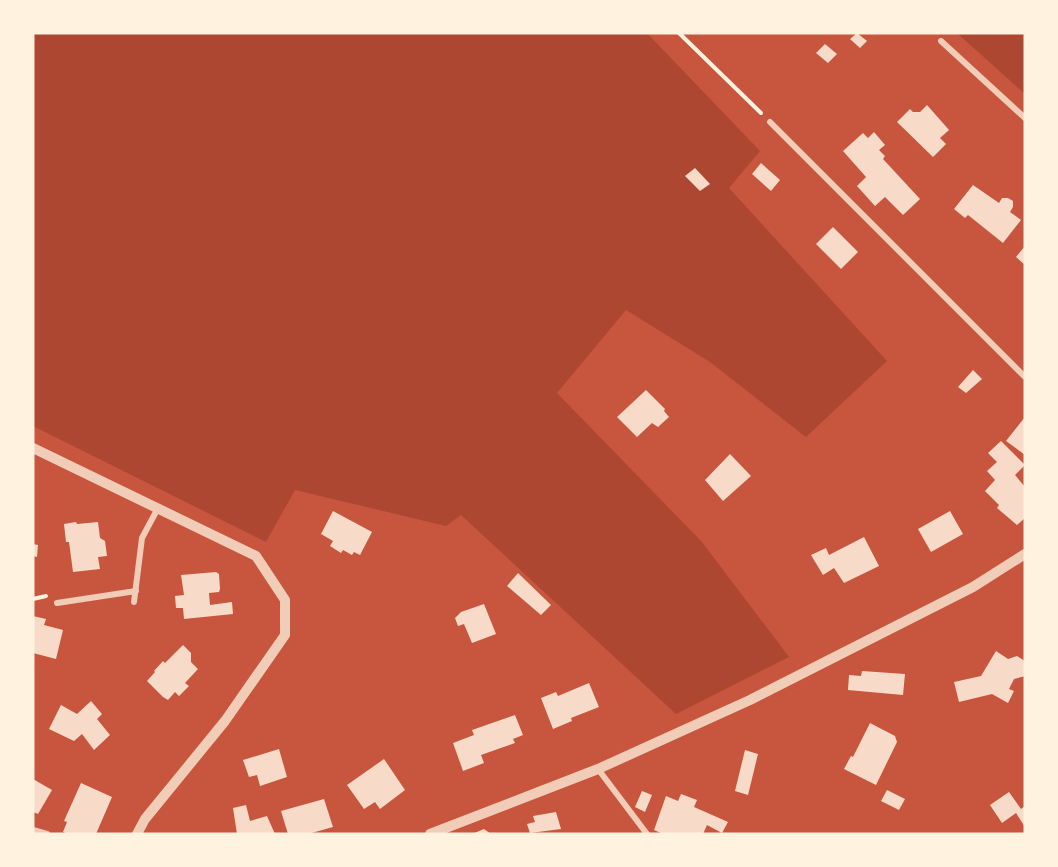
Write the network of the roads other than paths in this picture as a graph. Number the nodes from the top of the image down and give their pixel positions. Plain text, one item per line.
1 (940, 41) dead end
2 (1025, 118) edge
3 (771, 122) road end
4 (1025, 377) edge
5 (33, 448) edge
6 (158, 508) junction
7 (1025, 554) edge
8 (136, 591) junction
9 (134, 602) dead end
10 (57, 603) dead end
11 (598, 769) junction
12 (33, 830) edge
13 (47, 834) edge
14 (137, 834) edge
15 (430, 834) edge
16 (647, 834) edge

1 - 2 street
3 - 4 street
5 - 6 street
6 - 8 street
6 - 14 street
7 - 11 street
8 - 9 street
8 - 10 street
11 - 15 street
11 - 16 street
12 - 13 street

